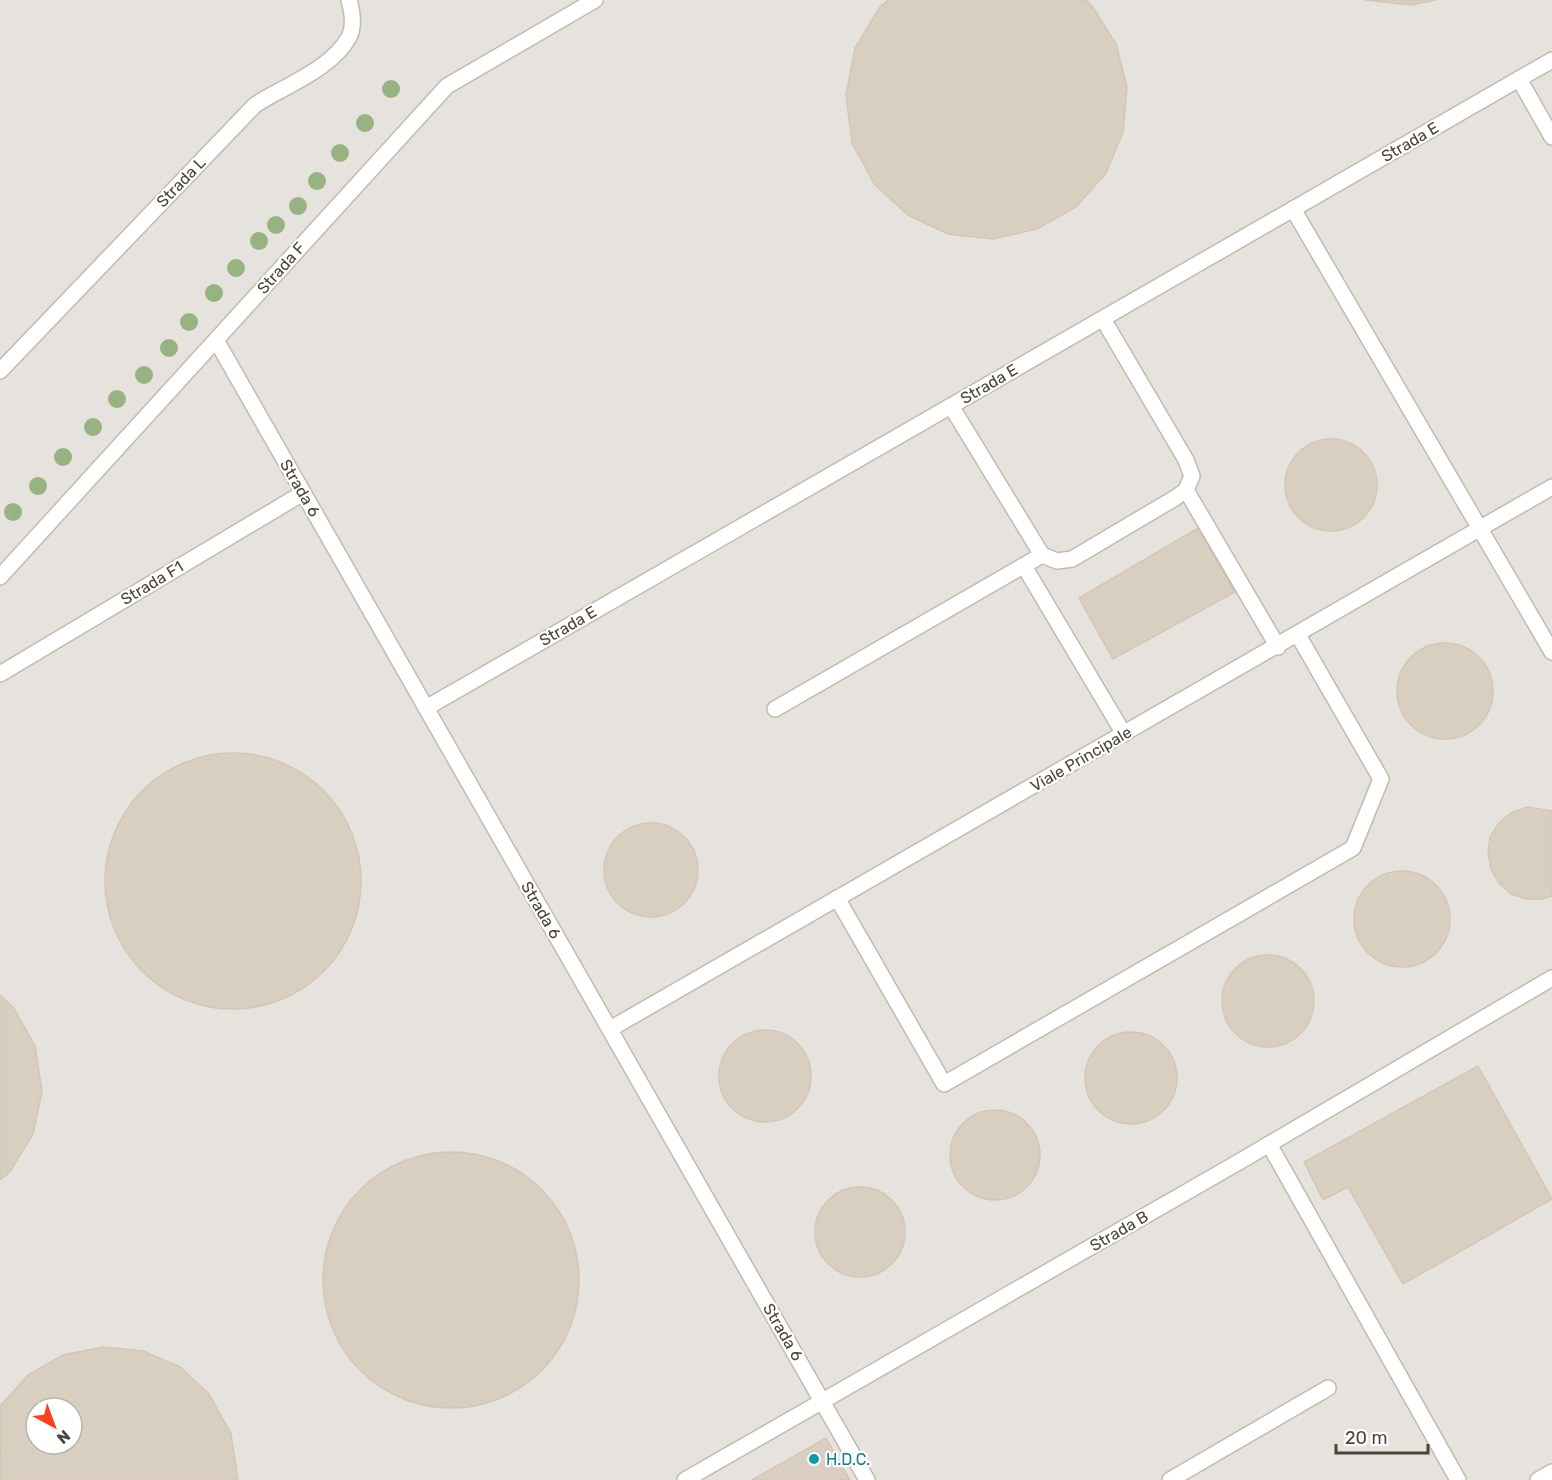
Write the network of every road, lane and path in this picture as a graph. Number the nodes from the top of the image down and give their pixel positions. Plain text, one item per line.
1 (349, 0) edge
2 (595, 0) edge
3 (1552, 60) edge
4 (1519, 79) junction
5 (1552, 137) edge
6 (1293, 209) junction
7 (1103, 319) junction
8 (216, 340) junction
9 (0, 372) edge
10 (951, 406) junction
11 (1552, 487) edge
12 (1186, 490) junction
13 (303, 493) junction
14 (1480, 529) junction
15 (1042, 555) junction
16 (1024, 566) junction
17 (0, 577) edge
18 (1298, 635) junction
19 (1278, 647) junction
20 (1552, 652) edge
21 (0, 674) edge
22 (426, 708) junction
23 (775, 708) dead end
24 (1124, 735) junction
25 (837, 898) junction
26 (1552, 978) edge
27 (610, 1029) junction
28 (1269, 1144) junction
29 (1328, 1388) dead end
30 (822, 1401) junction
31 (1552, 1472) edge
32 (685, 1480) edge
33 (867, 1480) edge
34 (1170, 1480) edge
35 (1458, 1480) edge
36 (1538, 1480) edge

1 - 9 lane, Strada L
2 - 8 lane, Strada F
3 - 4 lane, Strada E
4 - 5 lane
4 - 6 lane, Strada E
6 - 7 lane, Strada E
6 - 14 lane
7 - 10 lane, Strada E
7 - 12 lane
8 - 13 lane, Strada 6
8 - 17 lane, Strada F
10 - 15 lane
10 - 22 lane, Strada E
11 - 14 lane, Viale Principale
12 - 15 lane
12 - 19 lane
13 - 21 lane, Strada F1
13 - 22 lane, Strada 6
14 - 18 lane, Viale Principale
14 - 20 lane
15 - 16 lane
16 - 23 lane
16 - 24 lane
18 - 19 lane, Viale Principale
18 - 25 lane
19 - 24 lane, Viale Principale
22 - 27 lane, Strada 6
24 - 25 lane, Viale Principale
25 - 27 lane, Viale Principale
26 - 28 lane, Strada B
27 - 30 lane, Strada 6
28 - 30 lane, Strada B
28 - 35 lane
29 - 34 lane
30 - 32 lane, Strada B
30 - 33 lane, Strada 6
31 - 36 lane

